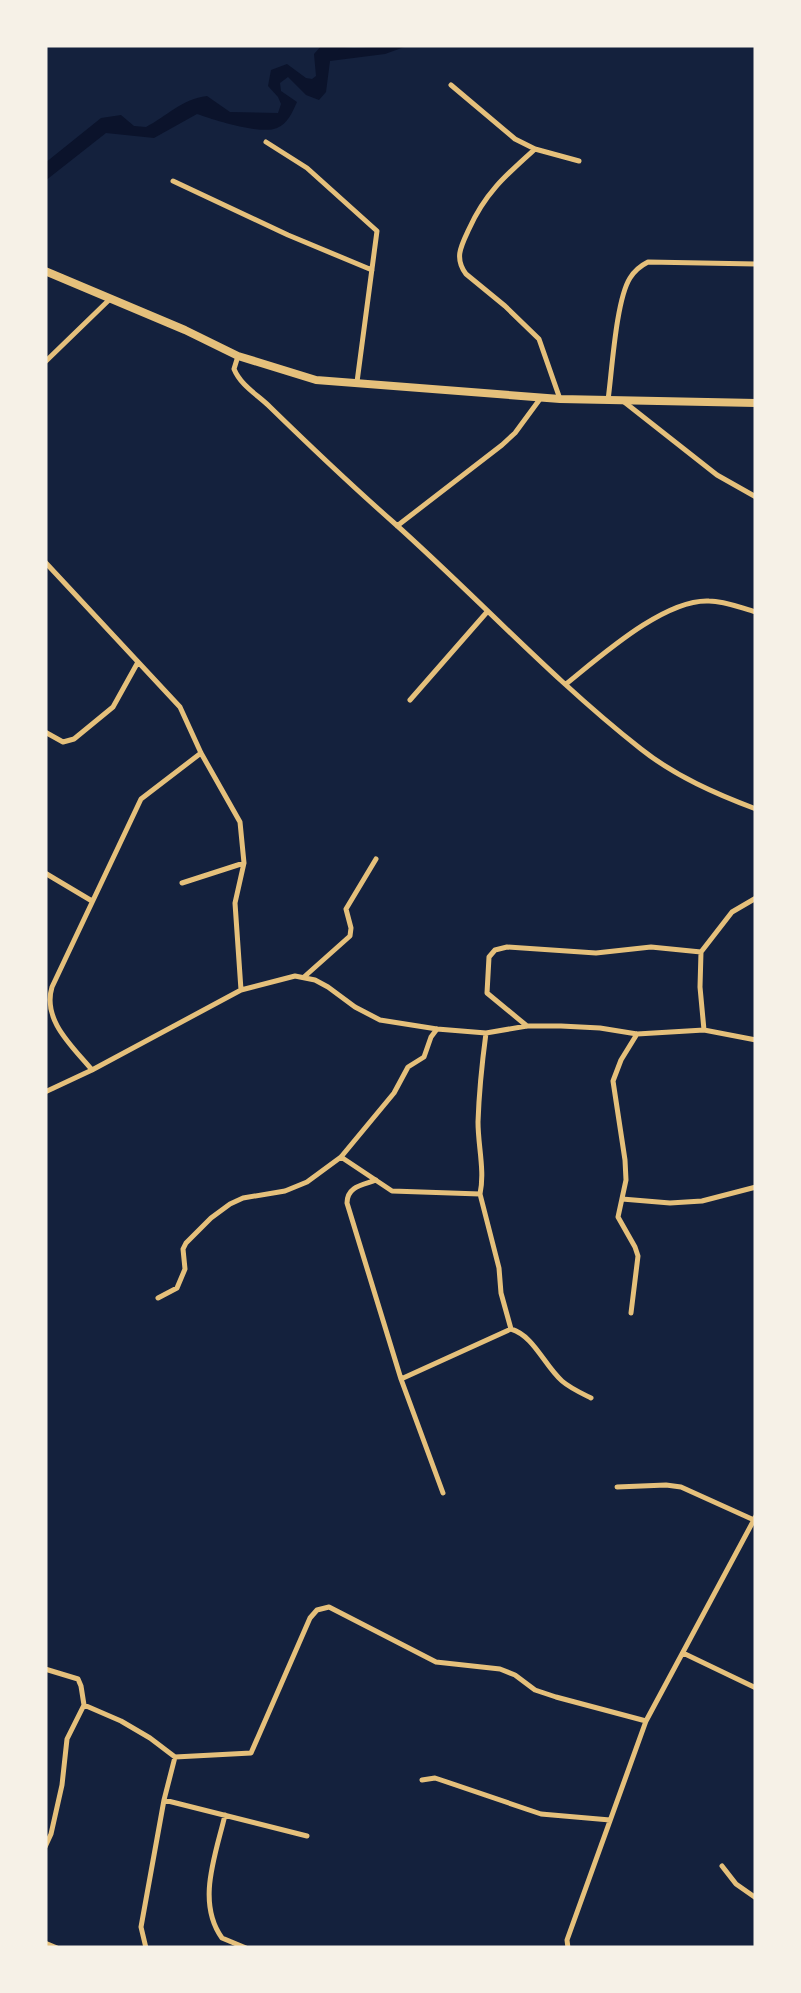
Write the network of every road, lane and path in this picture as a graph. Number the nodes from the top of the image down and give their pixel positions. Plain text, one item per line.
1 (451, 85) dead end
2 (266, 142) dead end
3 (535, 149) junction
4 (580, 161) dead end
5 (173, 182) dead end
6 (756, 264) edge
7 (372, 270) junction
8 (45, 271) edge
9 (110, 298) junction
10 (238, 356) junction
11 (45, 362) edge
12 (356, 385) junction
13 (541, 397) junction
14 (560, 399) junction
15 (608, 401) junction
16 (623, 401) junction
17 (756, 403) edge
18 (756, 496) edge
19 (397, 526) junction
20 (45, 562) edge
21 (487, 612) junction
22 (756, 612) edge
23 (138, 662) junction
24 (566, 684) junction
25 (410, 700) dead end
26 (45, 732) edge
27 (201, 752) junction
28 (756, 809) edge
29 (376, 860) dead end
30 (244, 863) junction
31 (45, 873) edge
32 (182, 884) dead end
33 (756, 898) edge
34 (92, 901) junction
35 (701, 952) junction
36 (304, 976) junction
37 (241, 990) junction
38 (526, 1026) junction
39 (437, 1030) junction
40 (704, 1030) junction
41 (486, 1034) junction
42 (637, 1034) junction
43 (756, 1040) edge
44 (92, 1070) junction
45 (45, 1092) edge
46 (341, 1157) junction
47 (376, 1180) junction
48 (756, 1187) edge
49 (480, 1194) junction
50 (622, 1199) junction
51 (158, 1298) dead end
52 (631, 1312) dead end
53 (511, 1328) junction
54 (400, 1379) junction
55 (590, 1398) dead end
56 (617, 1487) dead end
57 (442, 1493) dead end
58 (755, 1518) edge
59 (683, 1654) junction
60 (45, 1670) edge
61 (756, 1688) edge
62 (84, 1705) junction
63 (646, 1721) junction
64 (176, 1756) junction
65 (422, 1780) dead end
66 (164, 1800) junction
67 (224, 1815) junction
68 (610, 1820) junction
69 (307, 1836) dead end
70 (45, 1847) edge
71 (722, 1866) dead end
72 (756, 1898) edge
73 (45, 1943) edge
74 (57, 1948) edge
75 (146, 1948) edge
76 (246, 1948) edge
77 (568, 1948) edge

1 - 3 street
2 - 7 street
3 - 4 street
3 - 14 street
5 - 7 street
6 - 15 street
7 - 12 street
8 - 9 main road
9 - 10 main road
9 - 11 street
10 - 12 main road
10 - 19 street
12 - 13 main road
13 - 14 main road
13 - 19 street
14 - 15 main road
15 - 16 main road
16 - 17 main road
16 - 18 street
19 - 21 street
20 - 23 street
21 - 24 street
21 - 25 street
22 - 24 street
23 - 26 street
23 - 27 street
24 - 28 street
27 - 30 street
27 - 34 street
29 - 36 street
30 - 32 street
30 - 37 street
31 - 34 street
33 - 35 street
34 - 44 street
35 - 38 street
35 - 40 street
36 - 37 street
36 - 39 street
37 - 44 street
38 - 41 street
38 - 42 street
39 - 41 street
39 - 46 street
40 - 42 street
40 - 43 street
41 - 49 street
42 - 50 street
44 - 45 street
46 - 47 street
46 - 51 street
47 - 49 street
47 - 54 street
48 - 50 street
49 - 53 street
50 - 52 street
53 - 54 street
53 - 55 street
54 - 57 street
56 - 58 street
58 - 59 street
59 - 61 street
59 - 63 street
60 - 62 street
62 - 64 street
62 - 70 street
63 - 64 street
63 - 68 street
64 - 66 street
65 - 68 street
66 - 67 street
66 - 75 street
67 - 69 street
67 - 76 street
68 - 77 street
71 - 72 street
73 - 74 street

